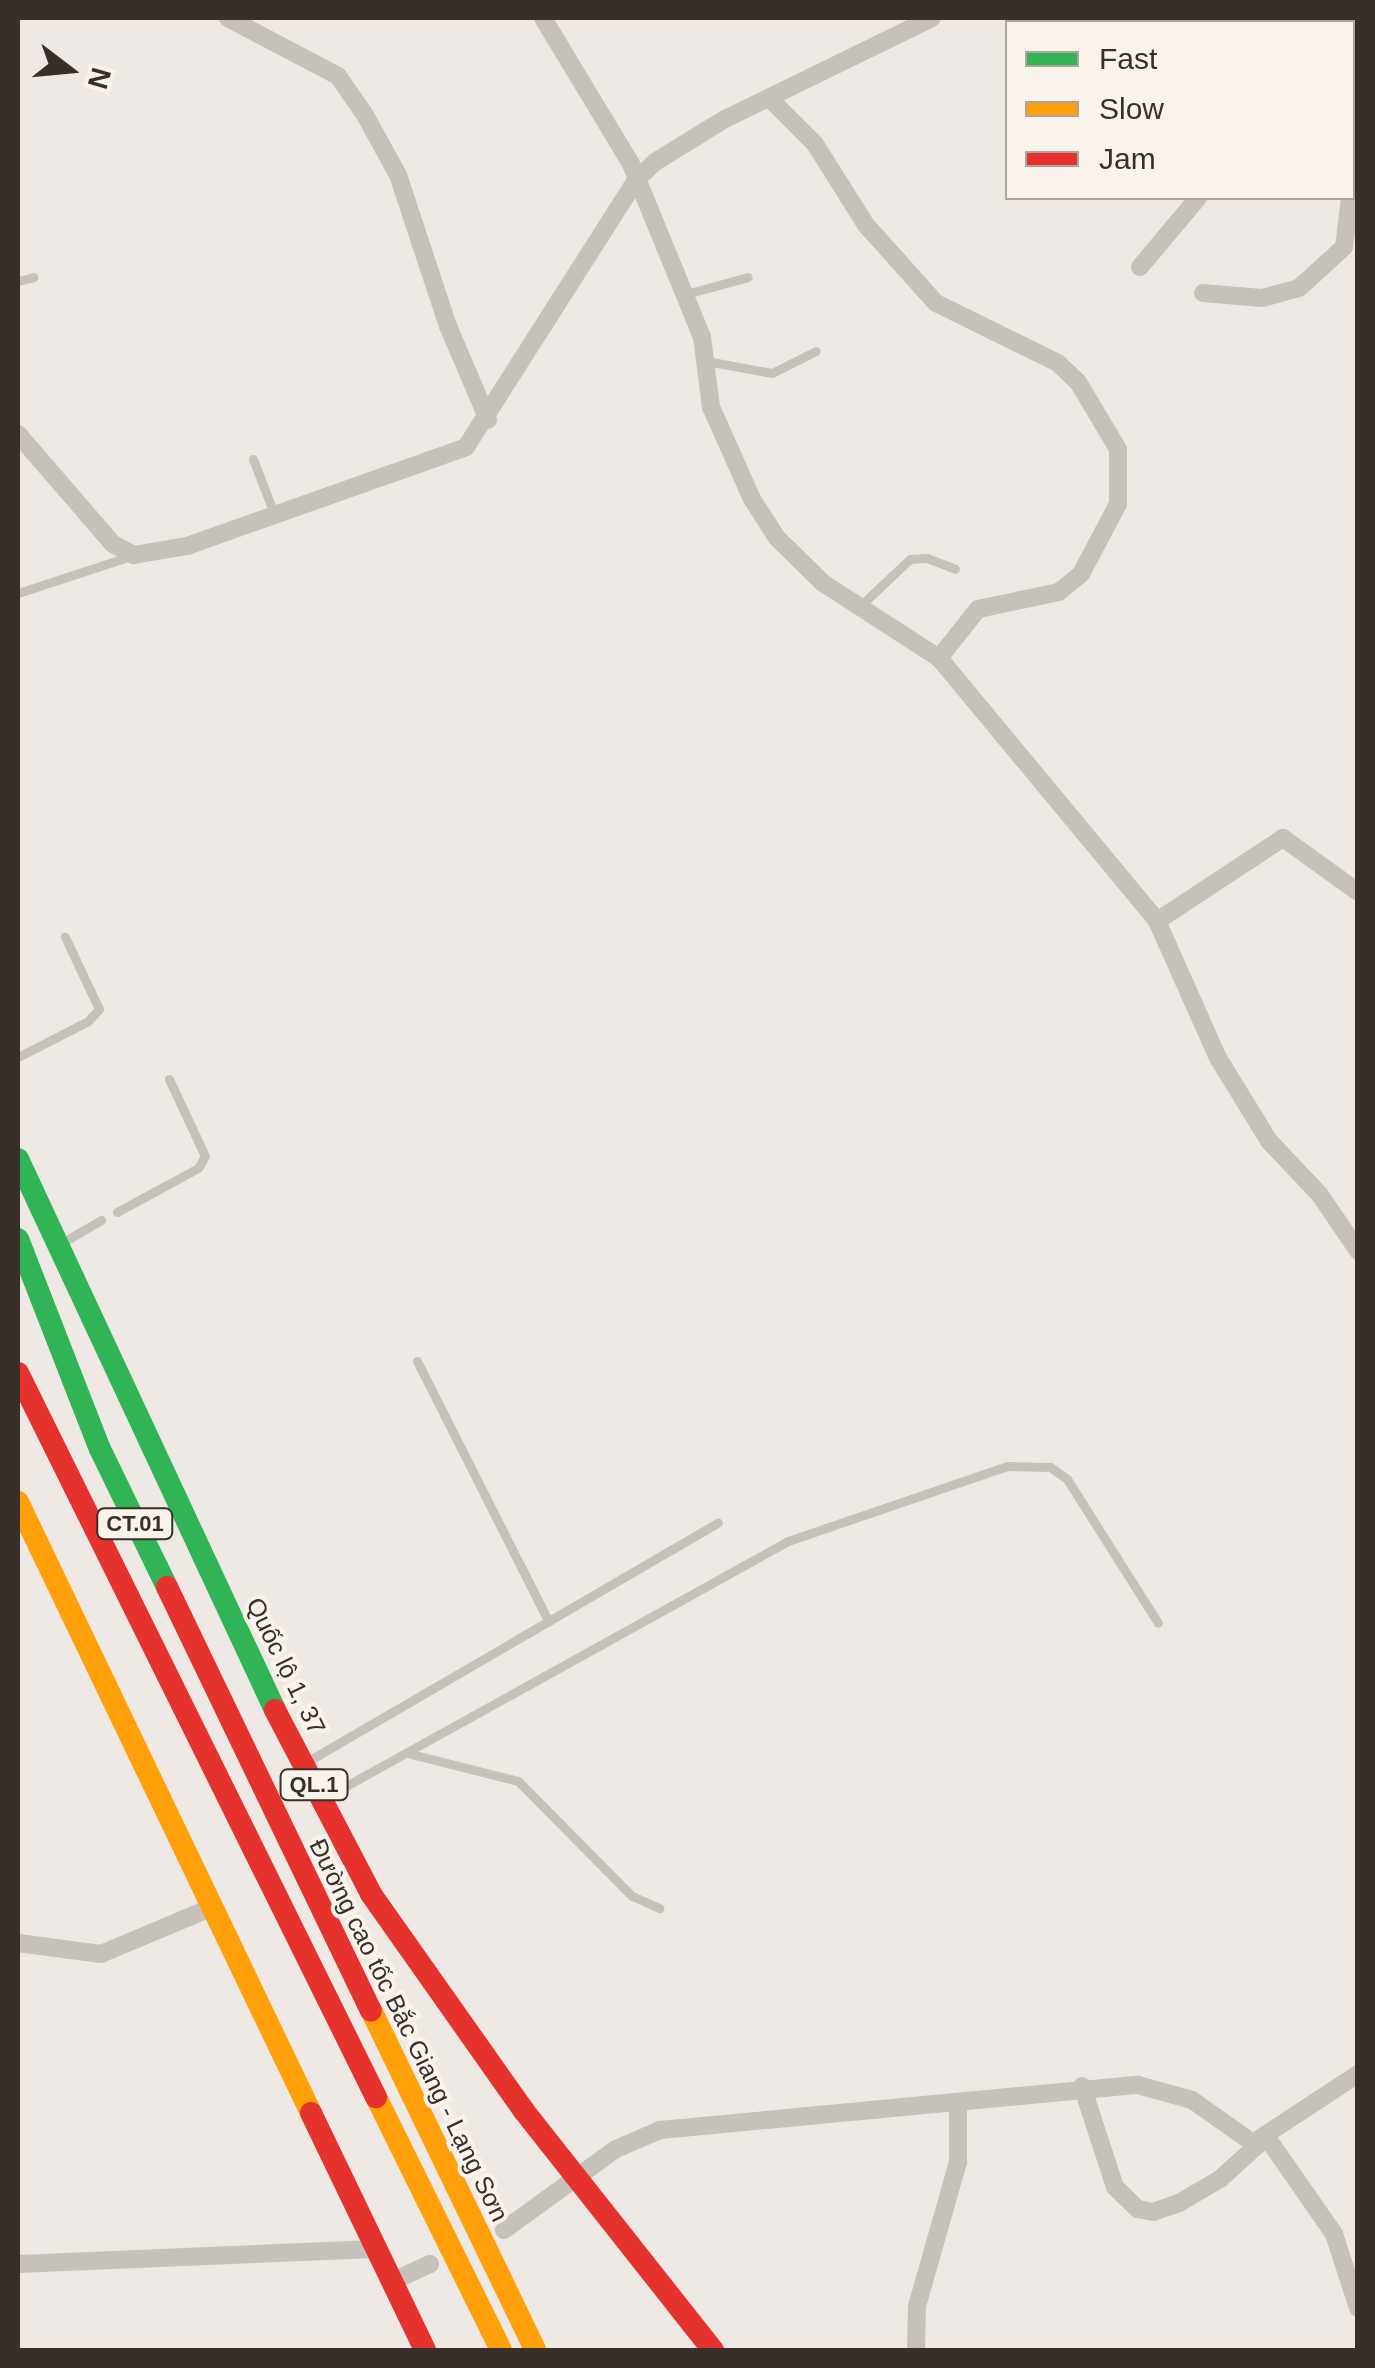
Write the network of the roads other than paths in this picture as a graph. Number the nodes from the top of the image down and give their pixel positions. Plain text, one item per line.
1 (228, 18) edge
2 (544, 18) edge
3 (932, 18) edge
4 (769, 98) junction
5 (637, 179) junction
6 (1196, 200) edge
7 (1350, 200) edge
8 (1140, 267) dead end
9 (34, 277) dead end
10 (748, 277) dead end
11 (18, 281) edge
12 (1203, 293) dead end
13 (686, 294) junction
14 (816, 351) dead end
15 (706, 361) junction
16 (488, 420) junction
17 (18, 434) edge
18 (253, 459) dead end
19 (274, 516) junction
20 (134, 555) junction
21 (956, 569) dead end
22 (18, 592) edge
23 (859, 606) junction
24 (939, 658) junction
25 (1358, 892) edge
26 (1156, 921) junction
27 (66, 937) dead end
28 (18, 1056) edge
29 (169, 1080) dead end
30 (18, 1158) edge
31 (117, 1212) dead end
32 (101, 1220) dead end
33 (18, 1239) edge
34 (58, 1244) junction
35 (1358, 1251) edge
36 (417, 1361) dead end
37 (18, 1373) edge
38 (18, 1502) edge
39 (718, 1523) dead end
40 (549, 1622) junction
41 (1158, 1623) dead end
42 (411, 1754) junction
43 (304, 1764) junction
44 (321, 1800) junction
45 (213, 1906) junction
46 (659, 1908) dead end
47 (18, 1943) edge
48 (1358, 2074) edge
49 (1082, 2086) junction
50 (958, 2104) junction
51 (1265, 2140) junction
52 (576, 2179) junction
53 (504, 2230) dead end
54 (376, 2249) junction
55 (18, 2264) edge
56 (430, 2264) dead end
57 (391, 2282) junction
58 (1358, 2308) edge
59 (424, 2350) edge
60 (501, 2350) edge
61 (535, 2350) edge
62 (713, 2350) edge
63 (916, 2350) edge

1 - 16 street
2 - 5 street
3 - 4 street
4 - 5 street
4 - 24 street
5 - 13 street
5 - 16 street
6 - 8 street
7 - 12 street
9 - 11 lane
10 - 13 lane
13 - 15 street
14 - 15 lane
15 - 23 street
16 - 19 street
17 - 20 street
18 - 19 lane
19 - 20 street
20 - 22 lane
21 - 23 lane
23 - 24 street
24 - 26 street
25 - 26 street
26 - 35 street
27 - 28 lane
29 - 31 lane
30 - 34 main road, Quốc lộ 1, 37 / QL.1
32 - 34 lane
33 - 61 main road, Đường cao tốc Bắc Giang - Lạng Sơn / CT.01
34 - 43 main road, Quốc lộ 1, 37 / QL.1
36 - 40 lane
37 - 60 main road, CT.01
38 - 45 main road
39 - 40 lane
40 - 43 lane
41 - 42 lane
42 - 44 lane
42 - 46 lane
43 - 44 main road, Quốc lộ 1, 37 / QL.1
44 - 52 main road, Quốc lộ 1, 37 / QL.1
45 - 47 street
45 - 54 main road
48 - 51 street
49 - 50 street
49 - 51 street
49 - 51 street
50 - 52 street
50 - 63 street
51 - 58 street
52 - 53 street
52 - 62 main road, Quốc lộ 1, 37 / QL.1
54 - 55 street
54 - 57 main road
56 - 57 street
57 - 59 main road

